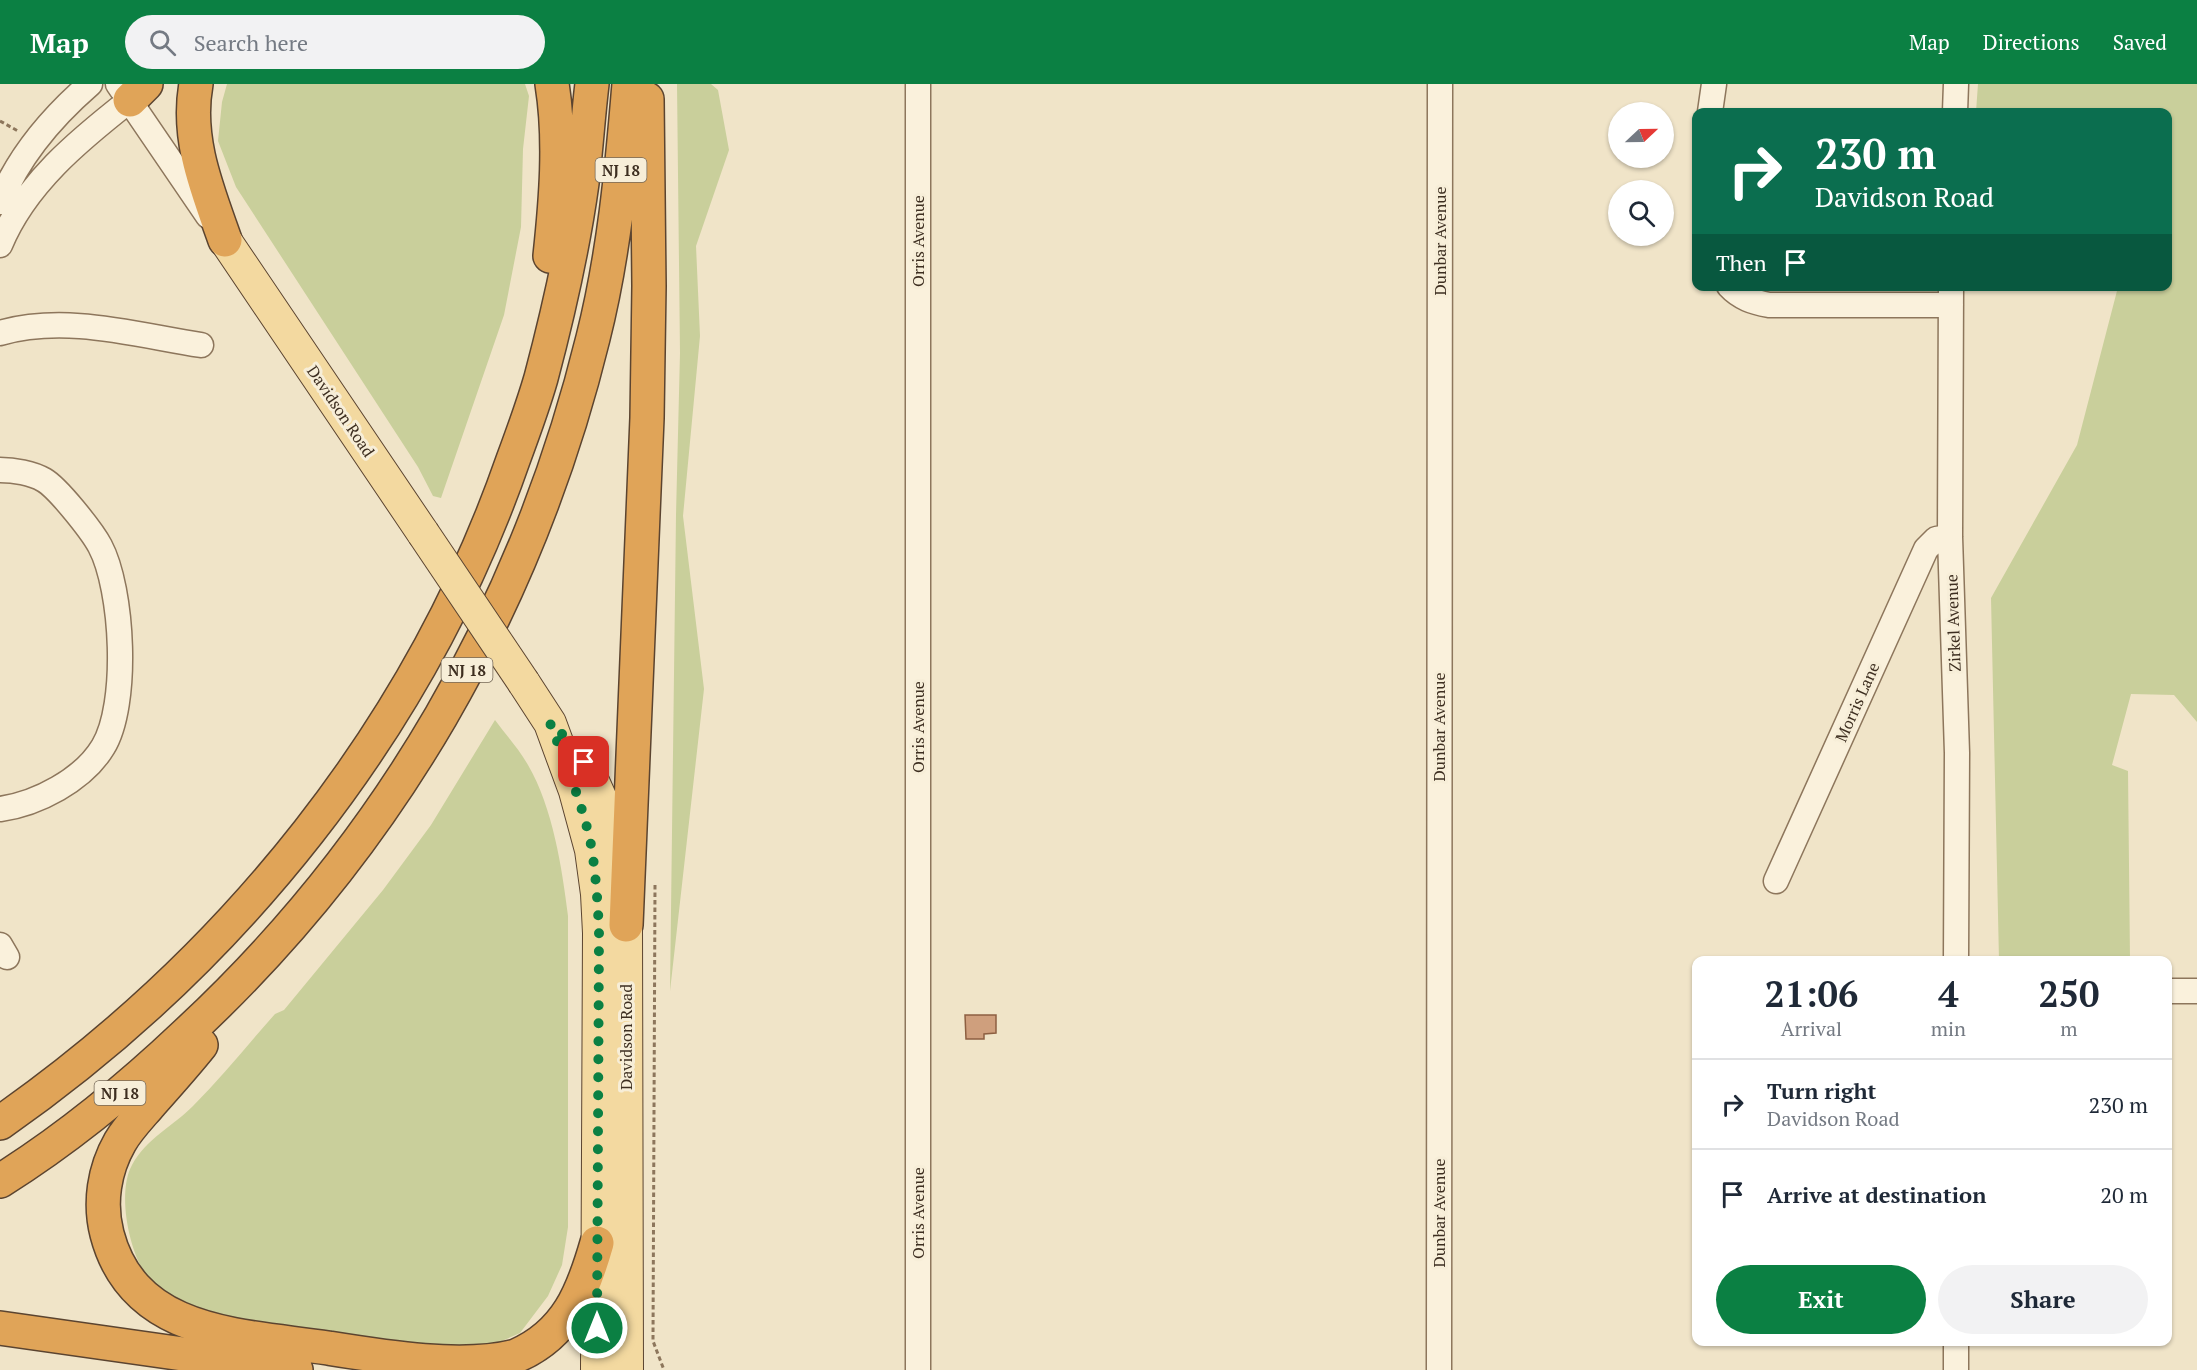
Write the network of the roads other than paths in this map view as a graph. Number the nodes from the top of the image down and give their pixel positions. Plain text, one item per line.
1 (90, 84) edge
2 (196, 84) edge
3 (552, 84) edge
4 (592, 84) edge
5 (629, 84) edge
6 (647, 84) edge
7 (918, 84) edge
8 (1440, 84) edge
9 (1714, 84) edge
10 (1956, 84) edge
11 (131, 89) edge
12 (1711, 108) edge
13 (1955, 108) edge
14 (0, 202) edge
15 (225, 240) junction
16 (0, 245) edge
17 (1733, 291) edge
18 (1951, 296) edge
19 (0, 333) edge
20 (201, 345) dead end
21 (513, 461) junction
22 (0, 470) edge
23 (1950, 537) junction
24 (550, 723) junction
25 (0, 809) edge
26 (1776, 881) dead end
27 (626, 925) junction
28 (1956, 956) edge
29 (2172, 991) edge
30 (2197, 991) edge
31 (230, 993) junction
32 (0, 1123) edge
33 (0, 1181) edge
34 (597, 1243) junction
35 (0, 1328) edge
36 (1956, 1346) edge
37 (296, 1370) edge
38 (597, 1370) edge
39 (627, 1370) edge
40 (918, 1370) edge
41 (1438, 1370) edge
42 (1956, 1370) edge

1 - 14 street
2 - 15 highway
3 - 21 highway
4 - 21 highway, NJ 18
5 - 31 highway, NJ 18
6 - 27 highway
7 - 40 street, Orris Avenue
8 - 41 street, Dunbar Avenue
9 - 12 street
10 - 13 street
11 - 15 street, Davidson Road
11 - 16 street, Davidson Road
15 - 24 main road, Davidson Road, bridge
17 - 18 street
18 - 23 street, Zirkel Avenue
19 - 20 street
21 - 32 highway, NJ 18
22 - 25 street
23 - 26 street, Morris Lane
23 - 28 street, Zirkel Avenue
24 - 27 main road, Davidson Road
24 - 34 main road, Davidson Road
27 - 39 main road, Davidson Road
29 - 30 street
31 - 33 highway, NJ 18
31 - 34 highway
34 - 38 main road, Davidson Road
35 - 37 highway
36 - 42 street

